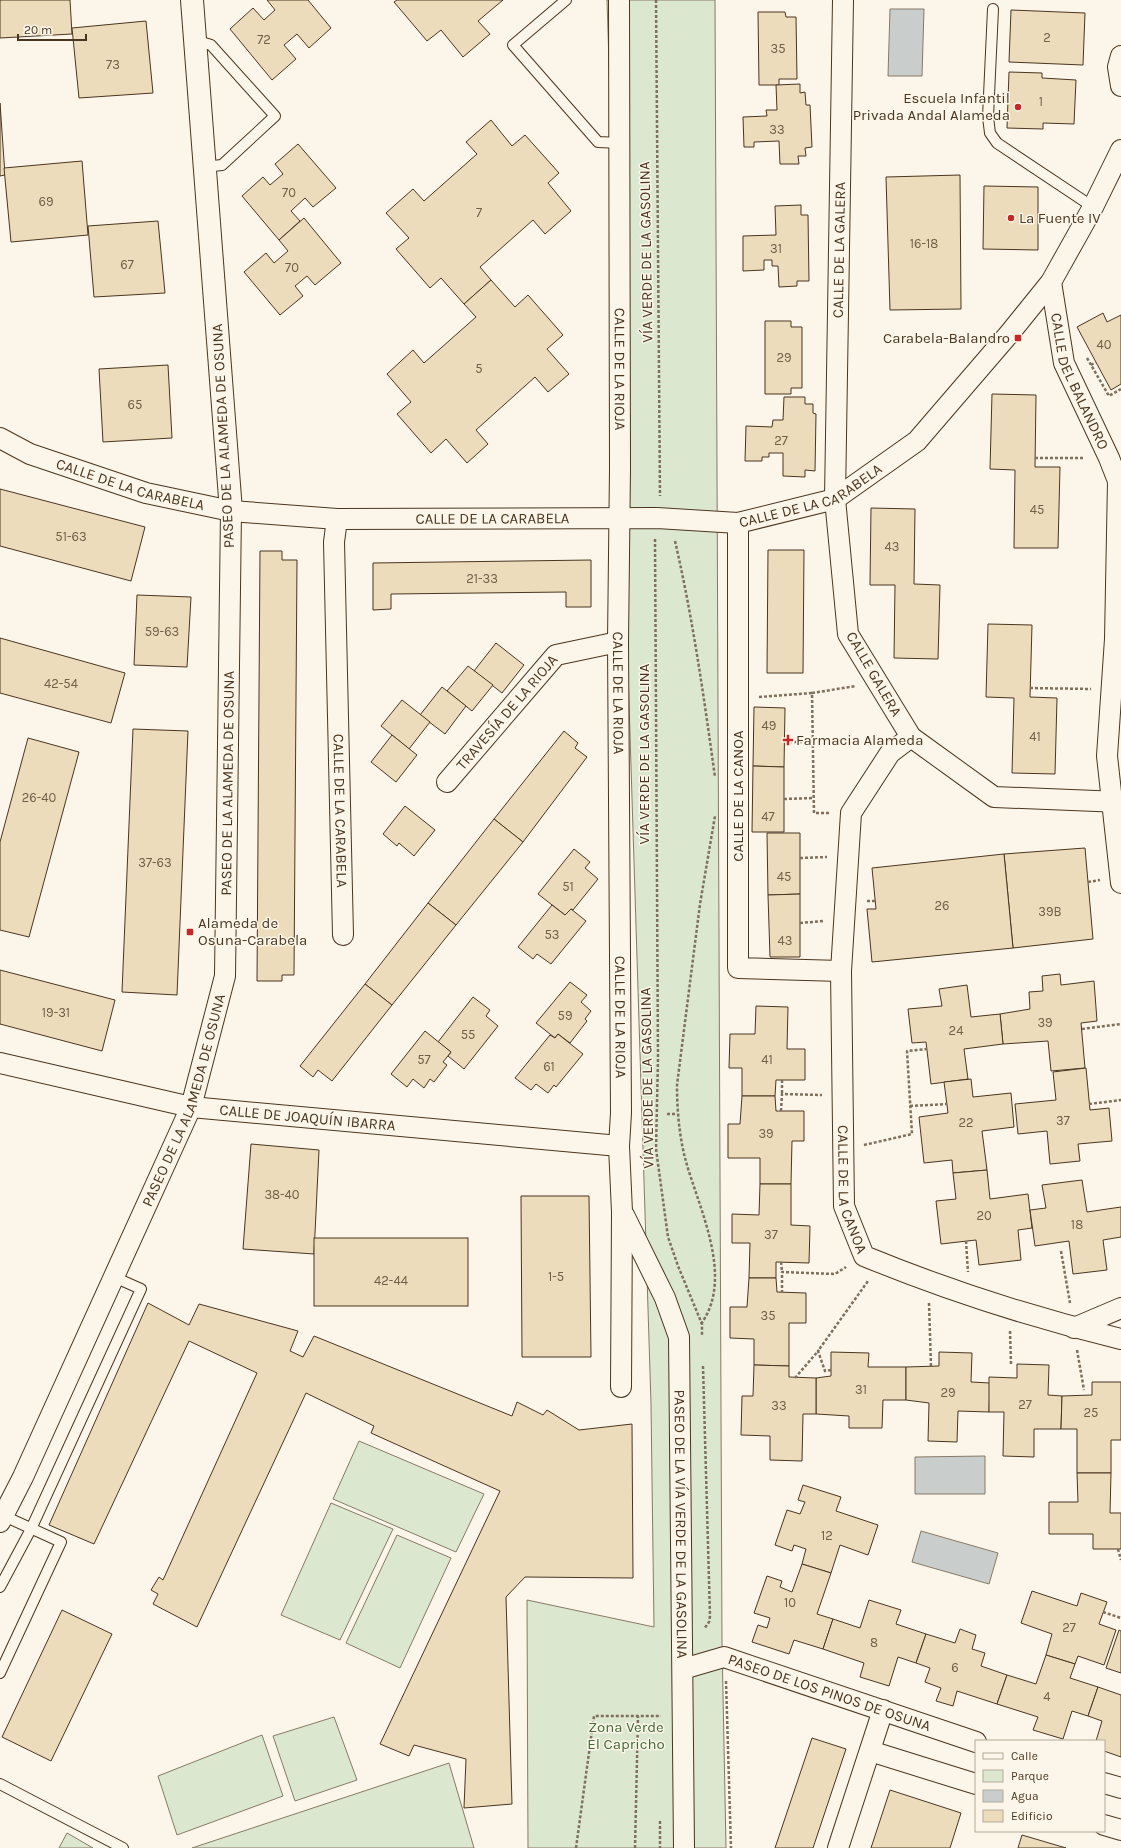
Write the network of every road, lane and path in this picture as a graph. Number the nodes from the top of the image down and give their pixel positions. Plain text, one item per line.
1 (192, 0) edge
2 (566, 0) edge
3 (619, 0) edge
4 (656, 0) edge
5 (843, 0) edge
6 (993, 9) dead end
7 (195, 40) junction
8 (1121, 56) edge
9 (1121, 86) edge
10 (620, 143) junction
11 (1121, 150) edge
12 (204, 167) junction
13 (1093, 207) junction
14 (1051, 282) junction
15 (1085, 354) dead end
16 (1096, 362) dead end
17 (1091, 365) junction
18 (1121, 390) edge
19 (0, 438) edge
20 (1035, 458) dead end
21 (1109, 458) junction
22 (1119, 481) edge
23 (660, 499) dead end
24 (835, 499) junction
25 (231, 511) junction
26 (620, 518) junction
27 (337, 519) junction
28 (738, 523) junction
29 (654, 533) dead end
30 (675, 541) dead end
31 (1118, 574) edge
32 (618, 642) junction
33 (878, 683) junction
34 (1030, 688) dead end
35 (1112, 689) junction
36 (812, 693) junction
37 (738, 698) junction
38 (911, 737) junction
39 (784, 742) dead end
40 (813, 742) junction
41 (447, 782) dead end
42 (716, 784) dead end
43 (814, 798) junction
44 (784, 799) dead end
45 (1117, 803) edge
46 (715, 808) dead end
47 (850, 813) junction
48 (848, 856) junction
49 (800, 858) dead end
50 (1121, 883) edge
51 (343, 935) dead end
52 (841, 971) junction
53 (1121, 1024) edge
54 (1082, 1029) dead end
55 (927, 1049) dead end
56 (0, 1063) edge
57 (782, 1080) dead end
58 (782, 1094) junction
59 (842, 1094) junction
60 (1121, 1100) edge
61 (947, 1104) dead end
62 (1089, 1104) dead end
63 (910, 1106) junction
64 (191, 1107) junction
65 (781, 1111) dead end
66 (667, 1114) dead end
67 (677, 1114) junction
68 (619, 1146) junction
69 (843, 1150) junction
70 (622, 1212) junction
71 (966, 1241) dead end
72 (1061, 1251) dead end
73 (781, 1262) dead end
74 (881, 1263) junction
75 (782, 1272) junction
76 (835, 1274) dead end
77 (114, 1277) junction
78 (928, 1281) junction
79 (782, 1292) dead end
80 (969, 1294) junction
81 (1009, 1307) junction
82 (1121, 1308) edge
83 (702, 1324) junction
84 (698, 1326) dead end
85 (1074, 1328) junction
86 (1121, 1339) edge
87 (702, 1340) dead end
88 (820, 1348) junction
89 (703, 1363) dead end
90 (1011, 1364) dead end
91 (931, 1366) dead end
92 (830, 1370) dead end
93 (795, 1378) dead end
94 (621, 1387) dead end
95 (1084, 1390) dead end
96 (4, 1508) edge
97 (31, 1529) junction
98 (1118, 1549) dead end
99 (1121, 1560) edge
100 (0, 1587) edge
101 (1103, 1612) dead end
102 (1121, 1618) edge
103 (698, 1629) dead end
104 (683, 1669) junction
105 (0, 1672) edge
106 (726, 1675) dead end
107 (884, 1710) junction
108 (638, 1716) junction
109 (666, 1716) dead end
110 (975, 1742) edge
111 (870, 1752) junction
112 (1105, 1783) edge
113 (0, 1784) edge
114 (975, 1784) edge
115 (1121, 1788) edge
116 (1105, 1825) edge
117 (1121, 1830) edge
118 (123, 1848) edge
119 (576, 1848) edge
120 (635, 1848) edge
121 (684, 1848) edge
122 (731, 1848) edge
123 (838, 1848) edge

1 - 7 street, PASEO DE LA ALAMEDA DE OSUNA
2 - 10 lane
3 - 10 street, CALLE DE LA RIOJA
4 - 23 path, VÍA VERDE DE LA GASOLINA
5 - 24 street, CALLE DE LA GALERA
6 - 13 lane
7 - 12 street, PASEO DE LA ALAMEDA DE OSUNA
7 - 12 lane
8 - 9 street
10 - 26 street, CALLE DE LA RIOJA
11 - 13 street, CALLE DE LA CARABELA
12 - 25 street, PASEO DE LA ALAMEDA DE OSUNA
13 - 14 street, CALLE DE LA CARABELA
14 - 21 street, CALLE DEL BALANDRO
14 - 24 street, CALLE DE LA CARABELA
15 - 17 path
16 - 17 path
17 - 18 path
19 - 25 street, CALLE DE LA CARABELA
20 - 21 path
21 - 22 street, CALLE DEL BALANDRO
22 - 31 street, CALLE DEL BALANDRO
24 - 28 street, CALLE DE LA CARABELA
24 - 33 street, CALLE GALERA
25 - 27 street, CALLE DE LA CARABELA
25 - 64 street, PASEO DE LA ALAMEDA DE OSUNA
26 - 27 street, CALLE DE LA CARABELA
26 - 28 street, CALLE DE LA CARABELA
26 - 32 street, CALLE DE LA RIOJA
27 - 51 street, CALLE DE LA CARABELA
28 - 37 street, CALLE DE LA CANOA
29 - 83 path, VÍA VERDE DE LA GASOLINA
30 - 42 path
31 - 35 street, CALLE DEL BALANDRO
32 - 41 street, TRAVESÍA DE LA RIOJA
32 - 68 street, CALLE DE LA RIOJA
33 - 36 path
33 - 38 street, CALLE GALERA
34 - 35 path
35 - 45 street, CALLE DEL BALANDRO
36 - 37 path
36 - 40 path
37 - 52 street, CALLE DE LA CANOA
38 - 45 street, CALLE GALERA
38 - 47 street
39 - 40 path
40 - 43 path
43 - 44 path
43 - 47 path
45 - 50 street, CALLE DEL BALANDRO
46 - 67 path
47 - 48 street, CALLE DE LA CANOA
48 - 49 path
48 - 52 street, CALLE DE LA CANOA
52 - 59 street, CALLE DE LA CANOA
53 - 54 path
55 - 63 path
56 - 64 street, CALLE DE JOAQUÍN IBARRA
57 - 58 path
58 - 59 path
58 - 65 path
59 - 69 street, CALLE DE LA CANOA
60 - 62 path
61 - 63 path
63 - 69 path
64 - 68 street, CALLE DE JOAQUÍN IBARRA
64 - 77 street, PASEO DE LA ALAMEDA DE OSUNA
66 - 67 path
67 - 83 path
68 - 70 street, CALLE DE LA RIOJA
69 - 74 street, CALLE DE LA CANOA
70 - 94 street, CALLE DE LA RIOJA
70 - 104 street, PASEO DE LA VÍA VERDE DE LA GASOLINA
71 - 80 path
72 - 85 path
73 - 75 path
74 - 78 street, CALLE DE LA CANOA
74 - 88 path
75 - 76 path
75 - 79 path
77 - 96 street, PASEO DE LA ALAMEDA DE OSUNA
77 - 97 lane
78 - 80 street, CALLE DE LA CANOA
78 - 91 path
80 - 81 street, CALLE DE LA CANOA
81 - 85 street, CALLE DE LA CANOA
81 - 90 path
82 - 85 street
83 - 84 path
83 - 87 path, VÍA VERDE DE LA GASOLINA
85 - 86 street, CALLE DE LA CANOA
85 - 95 path
88 - 92 path
88 - 93 path
89 - 103 path
96 - 97 lane
97 - 100 lane
97 - 105 lane
98 - 99 path
101 - 102 path
104 - 107 street, PASEO DE LOS PINOS DE OSUNA
104 - 121 street, PASEO DE LA VÍA VERDE DE LA GASOLINA
106 - 122 path
107 - 110 street, PASEO DE LOS PINOS DE OSUNA
107 - 111 street
108 - 109 path
108 - 119 path
108 - 120 path
111 - 114 street
111 - 123 street
112 - 115 street
113 - 118 lane
116 - 117 street

